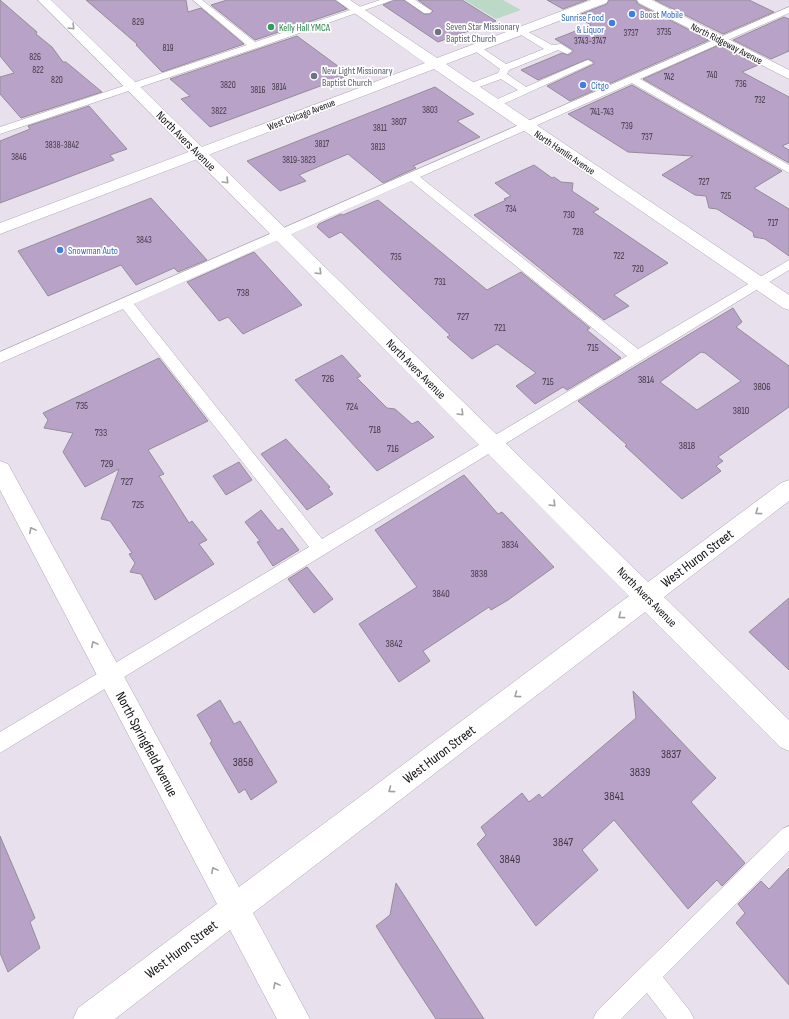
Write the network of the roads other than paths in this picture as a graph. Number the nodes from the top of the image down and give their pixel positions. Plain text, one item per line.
1 (44, 0) edge
2 (196, 0) edge
3 (342, 0) edge
4 (388, 0) edge
5 (409, 0) edge
6 (602, 0) edge
7 (643, 0) edge
8 (789, 10) edge
9 (357, 11) junction
10 (427, 11) dead end
11 (521, 31) junction
12 (721, 40) junction
13 (254, 46) junction
14 (476, 48) junction
15 (567, 51) dead end
16 (551, 52) junction
17 (435, 63) junction
18 (577, 65) dead end
19 (504, 71) junction
20 (789, 75) edge
21 (632, 79) junction
22 (131, 87) junction
23 (470, 87) junction
24 (525, 91) junction
25 (495, 104) junction
26 (527, 126) junction
27 (0, 131) edge
28 (198, 153) junction
29 (789, 170) edge
30 (412, 177) junction
31 (0, 229) edge
32 (281, 235) junction
33 (789, 264) edge
34 (758, 282) junction
35 (126, 303) junction
36 (789, 304) edge
37 (636, 356) junction
38 (0, 358) edge
39 (492, 444) junction
40 (0, 470) edge
41 (789, 489) edge
42 (320, 549) junction
43 (647, 597) junction
44 (110, 676) junction
45 (789, 738) edge
46 (0, 743) edge
47 (789, 836) edge
48 (235, 908) junction
49 (648, 976) junction
50 (89, 1019) edge
51 (294, 1019) edge
52 (605, 1019) edge
53 (682, 1019) edge

1 -> 22 street, North Avers Avenue
2 - 13 lane
3 - 9 street, North Hamlin Avenue
4 - 9 lane
5 - 10 lane
6 - 11 street, West Chicago Avenue
7 - 12 street, North Ridgeway Avenue
8 - 12 lane
9 - 13 lane
9 - 17 street, North Hamlin Avenue
11 - 14 street, West Chicago Avenue
11 - 16 lane
12 - 20 street, North Ridgeway Avenue
12 - 21 lane
13 - 22 lane
14 - 17 street, West Chicago Avenue
14 - 19 lane
15 - 16 lane
16 - 19 lane
17 - 23 street, North Hamlin Avenue
17 - 28 street, West Chicago Avenue
18 - 24 lane
19 - 23 lane
19 - 24 lane
21 - 26 lane
21 - 29 lane
22 - 27 lane
22 - 28 street, North Avers Avenue
23 - 25 street, North Hamlin Avenue
24 - 25 lane
25 - 26 street, North Hamlin Avenue
26 - 30 lane
26 - 34 street, North Hamlin Avenue
28 - 31 street, West Chicago Avenue
28 -> 32 street, North Avers Avenue
30 - 32 lane
30 - 37 lane
32 - 35 lane
32 -> 39 street, North Avers Avenue
33 - 34 lane
34 - 36 street, North Hamlin Avenue
34 - 37 lane
35 - 38 lane
35 - 42 lane
37 - 39 lane
39 - 42 lane
39 -> 43 street, North Avers Avenue
44 -> 40 street, North Springfield Avenue
41 -> 43 street, West Huron Street
42 - 44 lane
43 - 45 street, North Avers Avenue
43 -> 48 street, West Huron Street
44 - 46 lane
48 -> 44 street, North Springfield Avenue
47 - 49 lane
48 - 50 street, West Huron Street
51 -> 48 street, North Springfield Avenue
49 - 52 lane
49 - 53 lane

